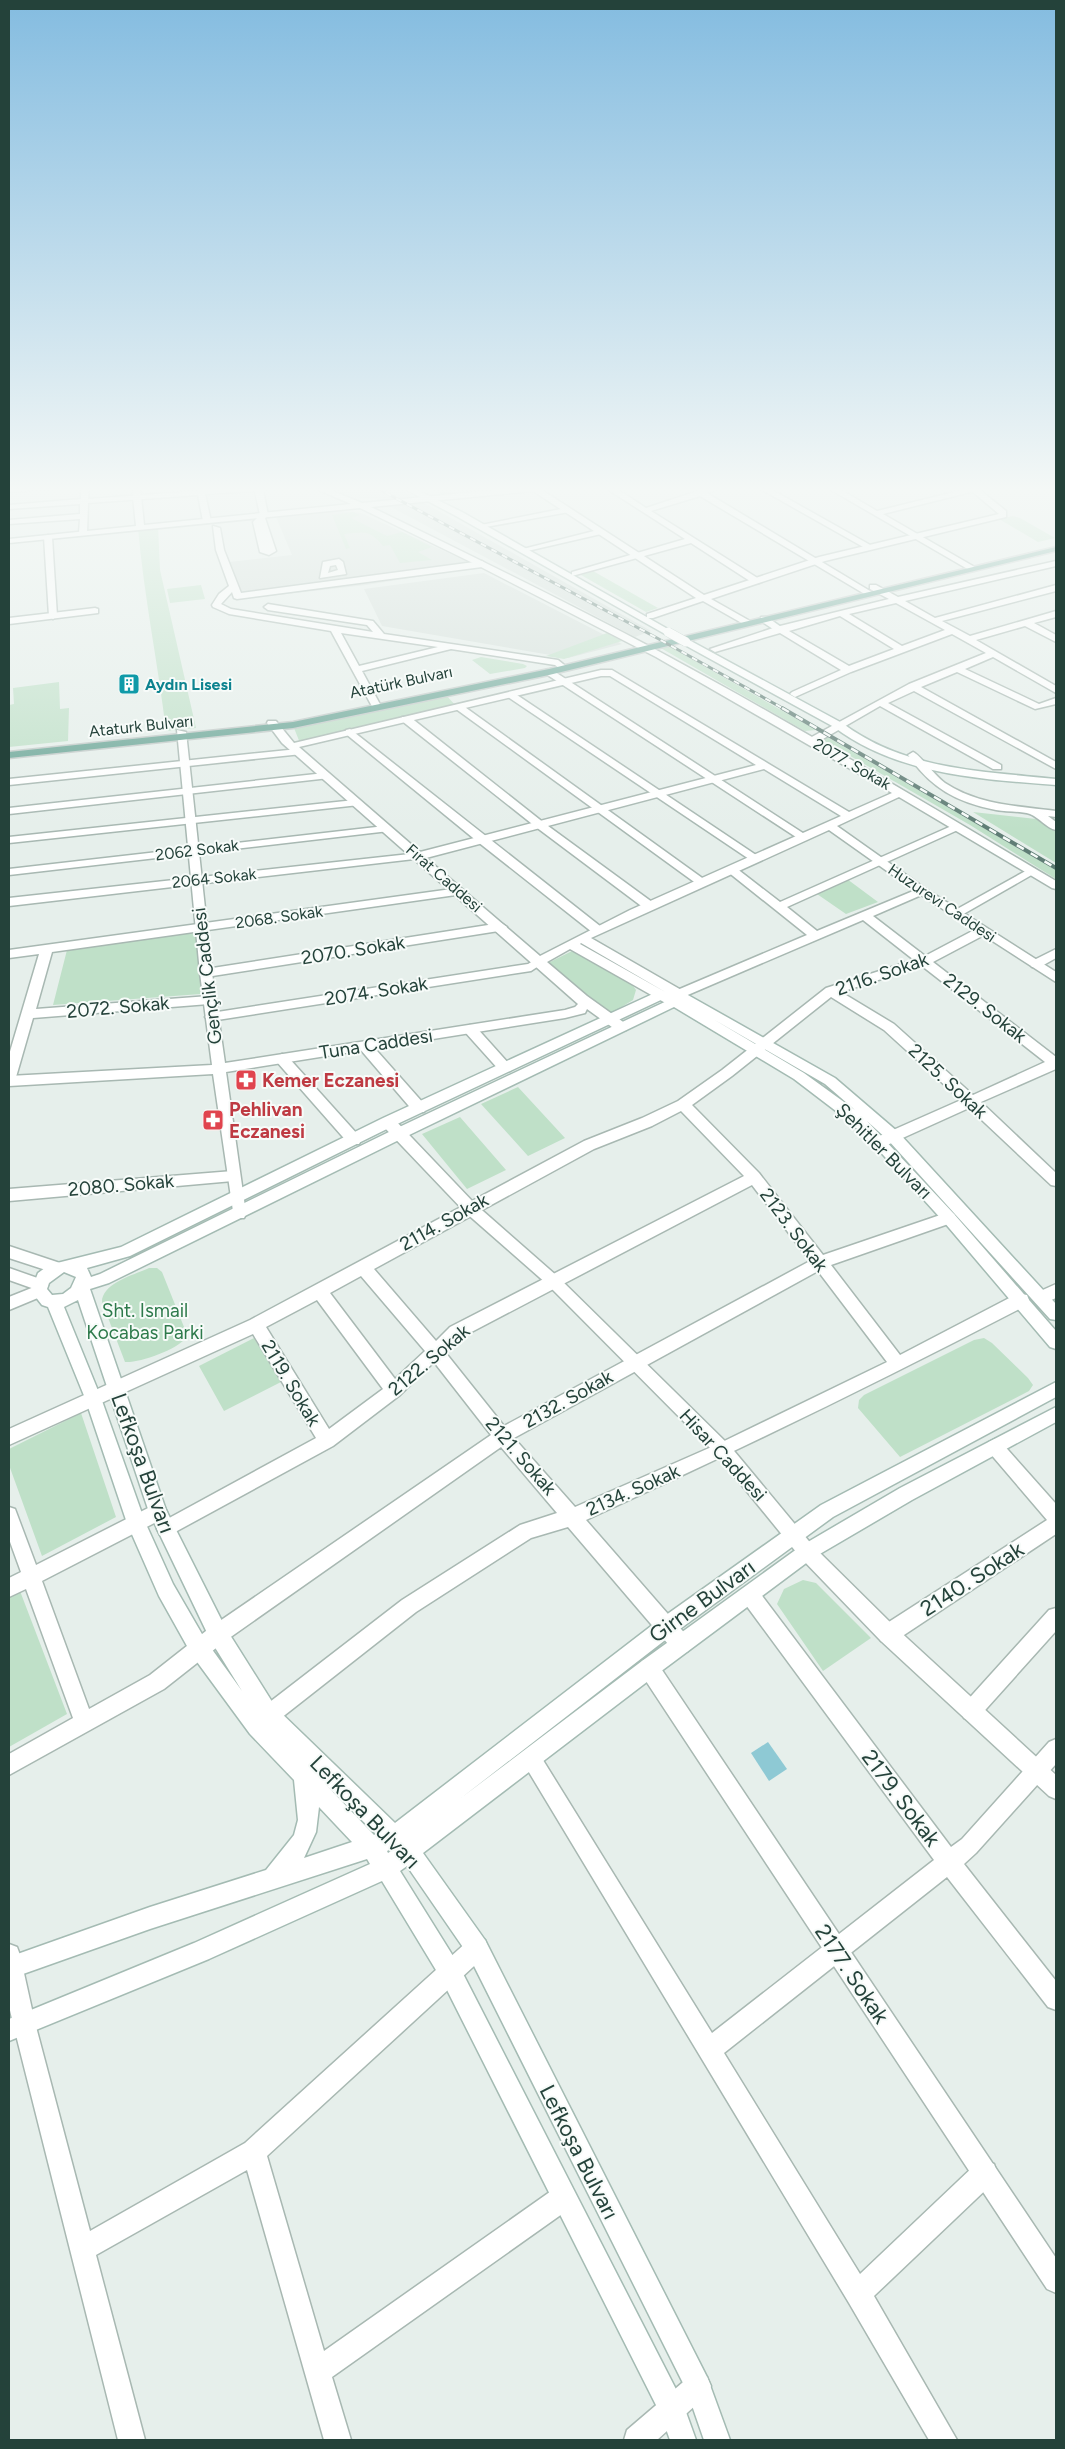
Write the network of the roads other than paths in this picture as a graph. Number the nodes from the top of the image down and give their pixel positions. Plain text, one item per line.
1 (52, 601) edge
2 (218, 601) edge
3 (243, 601) edge
4 (554, 601) edge
5 (602, 601) edge
6 (624, 601) edge
7 (697, 601) edge
8 (705, 601) edge
9 (828, 601) edge
10 (831, 601) edge
11 (897, 601) edge
12 (898, 601) edge
13 (1006, 601) edge
14 (95, 611) dead end
15 (841, 613) junction
16 (1056, 614) edge
17 (53, 616) junction
18 (650, 616) junction
19 (764, 618) junction
20 (9, 621) edge
21 (932, 621) junction
22 (738, 622) junction
23 (1027, 623) junction
24 (334, 629) junction
25 (779, 629) junction
26 (951, 631) junction
27 (380, 635) junction
28 (667, 637) junction
29 (686, 637) junction
30 (971, 639) junction
31 (1056, 639) edge
32 (453, 646) junction
33 (640, 646) junction
34 (715, 649) junction
35 (902, 650) junction
36 (995, 654) junction
37 (561, 665) junction
38 (356, 670) junction
39 (848, 670) junction
40 (957, 670) junction
41 (548, 672) junction
42 (563, 682) junction
43 (912, 686) junction
44 (1056, 690) edge
45 (795, 694) junction
46 (511, 695) junction
47 (1056, 701) edge
48 (880, 702) junction
49 (375, 705) junction
50 (459, 707) junction
51 (813, 711) junction
52 (406, 719) junction
53 (274, 725) junction
54 (838, 725) junction
55 (350, 732) junction
56 (181, 734) junction
57 (812, 741) junction
58 (9, 749) edge
59 (295, 749) junction
60 (9, 754) edge
61 (915, 759) junction
62 (186, 764) junction
63 (764, 766) junction
64 (1056, 766) edge
65 (997, 767) junction
66 (1056, 775) edge
67 (325, 776) junction
68 (714, 780) junction
69 (9, 782) edge
70 (1056, 782) edge
71 (186, 792) junction
72 (900, 793) junction
73 (658, 794) junction
74 (355, 803) junction
75 (600, 808) junction
76 (9, 811) edge
77 (1033, 811) junction
78 (1056, 814) edge
79 (848, 816) junction
80 (189, 821) junction
81 (540, 825) junction
82 (829, 825) junction
83 (956, 826) junction
84 (1056, 826) edge
85 (385, 828) junction
86 (803, 837) junction
87 (9, 840) edge
88 (482, 840) junction
89 (192, 850) junction
90 (419, 856) junction
91 (756, 859) junction
92 (881, 862) junction
93 (732, 870) junction
94 (1031, 871) junction
95 (9, 872) edge
96 (195, 880) junction
97 (701, 882) junction
98 (1056, 886) edge
99 (922, 891) junction
100 (459, 892) junction
101 (9, 902) edge
102 (648, 905) junction
103 (778, 907) junction
104 (956, 913) junction
105 (865, 916) junction
106 (501, 927) junction
107 (201, 928) junction
108 (596, 929) junction
109 (982, 931) junction
110 (814, 935) junction
111 (575, 941) junction
112 (47, 949) junction
113 (1056, 953) edge
114 (9, 954) edge
115 (540, 961) junction
116 (926, 961) junction
117 (1036, 964) junction
118 (206, 973) junction
119 (1056, 978) edge
120 (830, 991) junction
121 (671, 997) junction
122 (582, 999) junction
123 (209, 1000) junction
124 (28, 1014) junction
125 (211, 1017) junction
126 (617, 1023) junction
127 (470, 1029) junction
128 (365, 1046) junction
129 (759, 1048) junction
130 (282, 1059) junction
131 (1056, 1064) edge
132 (218, 1068) junction
133 (505, 1068) junction
134 (9, 1077) edge
135 (9, 1081) edge
136 (970, 1101) junction
137 (683, 1104) junction
138 (419, 1108) junction
139 (393, 1128) junction
140 (887, 1139) junction
141 (354, 1140) junction
142 (233, 1176) junction
143 (754, 1177) junction
144 (1056, 1181) edge
145 (9, 1194) edge
146 (237, 1207) junction
147 (470, 1208) junction
148 (949, 1218) junction
149 (9, 1252) edge
150 (818, 1263) junction
151 (64, 1267) junction
152 (363, 1267) junction
153 (9, 1274) edge
154 (552, 1280) junction
155 (83, 1287) junction
156 (1056, 1290) edge
157 (44, 1292) junction
158 (320, 1292) junction
159 (1042, 1298) junction
160 (1021, 1300) junction
161 (9, 1304) edge
162 (1056, 1314) edge
163 (256, 1325) junction
164 (1056, 1342) edge
165 (435, 1351) junction
166 (634, 1363) junction
167 (898, 1364) junction
168 (117, 1388) junction
169 (1056, 1389) edge
170 (394, 1390) junction
171 (93, 1398) junction
172 (1056, 1414) edge
173 (503, 1436) junction
174 (9, 1437) edge
175 (327, 1441) junction
176 (995, 1447) junction
177 (722, 1450) junction
178 (9, 1514) edge
179 (573, 1517) junction
180 (1056, 1517) edge
181 (162, 1521) junction
182 (136, 1522) junction
183 (1056, 1524) edge
184 (794, 1534) junction
185 (808, 1552) junction
186 (32, 1576) junction
187 (9, 1588) edge
188 (750, 1595) junction
189 (1056, 1617) edge
190 (666, 1626) junction
191 (218, 1634) junction
192 (888, 1634) junction
193 (681, 1644) junction
194 (199, 1648) junction
195 (649, 1668) junction
196 (971, 1711) junction
197 (269, 1715) junction
198 (84, 1722) junction
199 (1056, 1748) edge
200 (532, 1759) junction
201 (9, 1765) edge
202 (1036, 1770) junction
203 (302, 1774) junction
204 (1056, 1789) edge
205 (395, 1836) junction
206 (371, 1847) junction
207 (410, 1852) junction
208 (949, 1862) junction
209 (386, 1868) junction
210 (272, 1879) junction
211 (477, 1948) junction
212 (837, 1952) junction
213 (10, 1963) edge
214 (450, 1972) junction
215 (1056, 1998) edge
216 (16, 2026) edge
217 (709, 2050) junction
218 (254, 2152) junction
219 (985, 2173) junction
220 (564, 2198) junction
221 (81, 2250) junction
222 (1056, 2280) edge
223 (858, 2294) junction
224 (316, 2372) junction
225 (698, 2386) junction
226 (674, 2410) junction
227 (131, 2440) edge
228 (337, 2440) edge
229 (637, 2440) edge
230 (683, 2440) edge
231 (717, 2440) edge
232 (944, 2440) edge

1 - 17 street
2 - 24 street
3 - 27 street
4 - 33 street, 2077. Sokak
5 - 28 street
6 - 18 street
7 - 18 street
8 - 22 street
9 - 22 main road
10 - 19 main road
11 - 15 street
12 - 21 street
13 - 21 street
14 - 17 street
15 - 25 street
15 - 35 street
16 - 23 street
17 - 20 street
18 - 29 street
19 - 22 main road
19 - 25 street
21 - 26 street
22 - 29 main road
23 - 30 street
23 - 31 street
24 - 27 street
24 - 38 street
25 - 34 street
25 - 39 street
26 - 30 street
26 - 35 street
27 - 32 street
28 - 29 main road
28 - 33 main road
28 - 51 street
29 - 34 street
29 - 51 street
30 - 36 street
32 - 37 street
32 - 38 street
33 - 37 main road, Atatürk Bulvarı
33 - 57 street, 2077. Sokak
34 - 45 street
35 - 39 street
36 - 40 street
36 - 44 street
37 - 41 main road, Atatürk Bulvarı
37 - 49 main road, Atatürk Bulvarı
38 - 49 street
39 - 45 street
40 - 43 street
40 - 47 street
41 - 42 street
41 - 49 main road, Atatürk Bulvarı
42 - 46 street
42 - 63 street
42 - 68 street
43 - 48 street
43 - 64 street
45 - 51 street
46 - 50 street
46 - 73 street
48 - 54 street
48 - 65 street
49 - 53 main road, Atatürk Bulvarı
50 - 52 street
50 - 75 street
51 - 54 street
52 - 55 street
52 - 81 street
53 - 56 main road, Ataturk Bulvarı
53 - 59 street, Fırat Caddesi
54 - 57 street
54 - 61 street
55 - 59 street
55 - 88 street
56 - 58 main road
56 - 60 main road, Ataturk Bulvarı
56 - 62 street, Gençlik Caddesi
57 - 72 street, 2077. Sokak
59 - 62 street
59 - 67 street, Fırat Caddesi
61 - 65 street
61 - 70 street
61 - 77 street
62 - 69 street
62 - 71 street, Gençlik Caddesi
63 - 68 street, 2064 Sokak
63 - 79 street
65 - 66 street
67 - 71 street
67 - 74 street, Fırat Caddesi
68 - 73 street, 2064 Sokak
68 - 86 street
71 - 76 street
71 - 80 street, Gençlik Caddesi
72 - 79 street, 2074. Sokak
72 - 83 street, 2077. Sokak
73 - 75 street, 2064 Sokak
73 - 91 street
74 - 80 street
74 - 85 street, Fırat Caddesi
75 - 81 street, 2064 Sokak
75 - 97 street
77 - 78 street
77 - 84 street
79 - 82 street, 2074. Sokak
80 - 87 street
80 - 89 street, Gençlik Caddesi
81 - 88 street, 2064 Sokak
81 - 102 street
82 - 86 street, 2074. Sokak
82 - 92 street, Huzurevi Caddesi
83 - 92 street
83 - 94 street, 2077. Sokak
85 - 89 street, 2062 Sokak
85 - 90 street, Fırat Caddesi
86 - 91 street, 2074. Sokak
88 - 90 street, 2064 Sokak
88 - 108 street
89 - 95 street, 2062 Sokak
89 - 96 street, Gençlik Caddesi
90 - 96 street, 2064 Sokak
90 - 100 street, Fırat Caddesi
91 - 93 street, 2074. Sokak
92 - 99 street, Huzurevi Caddesi
92 - 103 street
93 - 97 street, 2074. Sokak
93 - 103 street
94 - 98 street, 2077. Sokak
94 - 104 street
96 - 101 street, 2064 Sokak
96 - 107 street, Gençlik Caddesi
97 - 102 street, 2074. Sokak
99 - 104 street, Huzurevi Caddesi
99 - 105 street
100 - 106 street, Fırat Caddesi
100 - 107 street, 2068. Sokak
102 - 108 street, 2074. Sokak
103 - 110 street
104 - 109 street, Huzurevi Caddesi
105 - 110 street
105 - 116 street, 2129. Sokak
106 - 115 street, Fırat Caddesi
106 - 118 street, 2070. Sokak
107 - 112 street, 2068. Sokak
107 - 118 street, Gençlik Caddesi
108 - 111 street, 2074. Sokak
109 - 116 street, 2116. Sokak
109 - 117 street, Huzurevi Caddesi
110 - 121 street
111 - 115 street, 2074. Sokak
111 - 121 street, Şehitler Bulvarı
111 - 121 street, Şehitler Bulvarı
112 - 114 street, 2068. Sokak
112 - 124 street
113 - 117 street
115 - 122 street, Fırat Caddesi
115 - 125 street, 2074. Sokak
116 - 120 street, 2116. Sokak
116 - 131 street, 2129. Sokak
117 - 119 street, Huzurevi Caddesi
118 - 123 street, Gençlik Caddesi
120 - 129 street, 2116. Sokak
120 - 136 street, 2125. Sokak
121 - 126 street
121 - 129 street, Şehitler Bulvarı
122 - 126 street, Fırat Caddesi
122 - 127 street, Tuna Caddesi
123 - 124 street, 2072. Sokak
123 - 125 street, Gençlik Caddesi
124 - 134 street
125 - 132 street, Gençlik Caddesi
126 - 133 street
126 - 139 street
127 - 128 street, Tuna Caddesi
127 - 133 street
128 - 130 street, Tuna Caddesi
128 - 138 street
129 - 137 street, 2114. Sokak
129 - 140 street, Şehitler Bulvarı
130 - 132 street, Tuna Caddesi
130 - 141 street
131 - 136 street
132 - 135 street, Tuna Caddesi
132 - 142 street, Gençlik Caddesi
133 - 138 street
136 - 140 street
136 - 144 street, 2125. Sokak
137 - 143 street, 2123. Sokak
137 - 147 street, 2114. Sokak
138 - 139 street
139 - 141 street
139 - 146 street
139 - 147 street, Hisar Caddesi
140 - 148 street, Şehitler Bulvarı
140 - 159 street, Şehitler Bulvarı
141 - 146 street
142 - 145 street, 2080. Sokak
142 - 146 street, Gençlik Caddesi
143 - 150 street, 2123. Sokak
143 - 154 street, 2122. Sokak
146 - 151 street
146 - 155 street
147 - 152 street, 2114. Sokak
147 - 154 street, Hisar Caddesi
148 - 150 street, 2132. Sokak
148 - 160 street, Şehitler Bulvarı
149 - 151 street
150 - 166 street, 2132. Sokak
150 - 167 street, 2123. Sokak
151 - 155 street
151 - 157 street
152 - 158 street, 2114. Sokak
152 - 165 street, 2121. Sokak
153 - 157 street
154 - 165 street, 2122. Sokak
154 - 166 street, Hisar Caddesi
155 - 157 street
155 - 168 street, Lefkoşa Bulvarı
156 - 159 street
157 - 161 street
157 - 171 street, Lefkoşa Bulvarı
158 - 163 street, 2114. Sokak
158 - 170 street
159 - 162 street, Şehitler Bulvarı
160 - 164 street, Şehitler Bulvarı
160 - 167 street, 2134. Sokak
163 - 168 street, 2114. Sokak
163 - 175 street, 2119. Sokak
165 - 170 street, 2122. Sokak
165 - 173 street, 2121. Sokak
166 - 173 street, 2132. Sokak
166 - 177 street, Hisar Caddesi
167 - 177 street, 2134. Sokak
168 - 171 street, 2114. Sokak
168 - 181 street, Lefkoşa Bulvarı
169 - 184 street, Girne Bulvarı
170 - 175 street, 2122. Sokak
171 - 174 street, 2114. Sokak
171 - 182 street, Lefkoşa Bulvarı
172 - 176 street, Girne Bulvarı
173 - 179 street, 2121. Sokak
173 - 191 street, 2132. Sokak
175 - 181 street, 2122. Sokak
176 - 180 street
176 - 185 street, Girne Bulvarı
177 - 179 street, 2134. Sokak
177 - 184 street, Hisar Caddesi
178 - 186 street
179 - 190 street, 2121. Sokak
179 - 197 street, 2134. Sokak
181 - 182 street, 2122. Sokak
181 - 191 street, Lefkoşa Bulvarı
182 - 186 street, 2122. Sokak
182 - 194 street, Lefkoşa Bulvarı
183 - 192 street, 2140. Sokak
184 - 185 street, Hisar Caddesi
184 - 190 street, Girne Bulvarı
185 - 188 street, Girne Bulvarı
185 - 192 street, Hisar Caddesi
186 - 187 street, 2122. Sokak
186 - 198 street
188 - 193 street, Girne Bulvarı
188 - 208 street, 2179. Sokak
189 - 196 street
190 - 193 street, 2121. Sokak
190 - 205 street, Girne Bulvarı
191 - 194 street, 2132. Sokak
191 - 197 street, Lefkoşa Bulvarı
192 - 196 street, Hisar Caddesi
193 - 195 street, Girne Bulvarı
194 - 198 street, 2132. Sokak
194 - 203 street, Lefkoşa Bulvarı
195 - 200 street, Girne Bulvarı
195 - 212 street, 2177. Sokak
196 - 202 street, Hisar Caddesi
197 - 205 street, Lefkoşa Bulvarı
198 - 201 street, 2132. Sokak
199 - 202 street
200 - 207 street, Girne Bulvarı
200 - 217 street
202 - 204 street, Hisar Caddesi
202 - 208 street
203 - 206 street, Lefkoşa Bulvarı
203 - 210 street
205 - 206 street, Girne Bulvarı
205 - 207 street, Lefkoşa Bulvarı
206 - 209 street, Lefkoşa Bulvarı
206 - 210 street, Girne Bulvarı
207 - 209 street, Girne Bulvarı
207 - 211 street, Lefkoşa Bulvarı
208 - 212 street
208 - 215 street, 2179. Sokak
209 - 214 street, Lefkoşa Bulvarı
209 - 216 street, Girne Bulvarı
210 - 213 street, Girne Bulvarı
211 - 214 street
211 - 225 street, Lefkoşa Bulvarı
212 - 217 street
212 - 219 street, 2177. Sokak
213 - 216 street
214 - 218 street
214 - 220 street, Lefkoşa Bulvarı
216 - 221 street
217 - 223 street
218 - 221 street
218 - 224 street
219 - 222 street, 2177. Sokak
219 - 223 street
220 - 224 street
220 - 226 street, Lefkoşa Bulvarı
221 - 227 street
223 - 232 street
224 - 228 street
225 - 226 street
225 - 231 street, Lefkoşa Bulvarı
226 - 229 street
226 - 230 street, Lefkoşa Bulvarı

